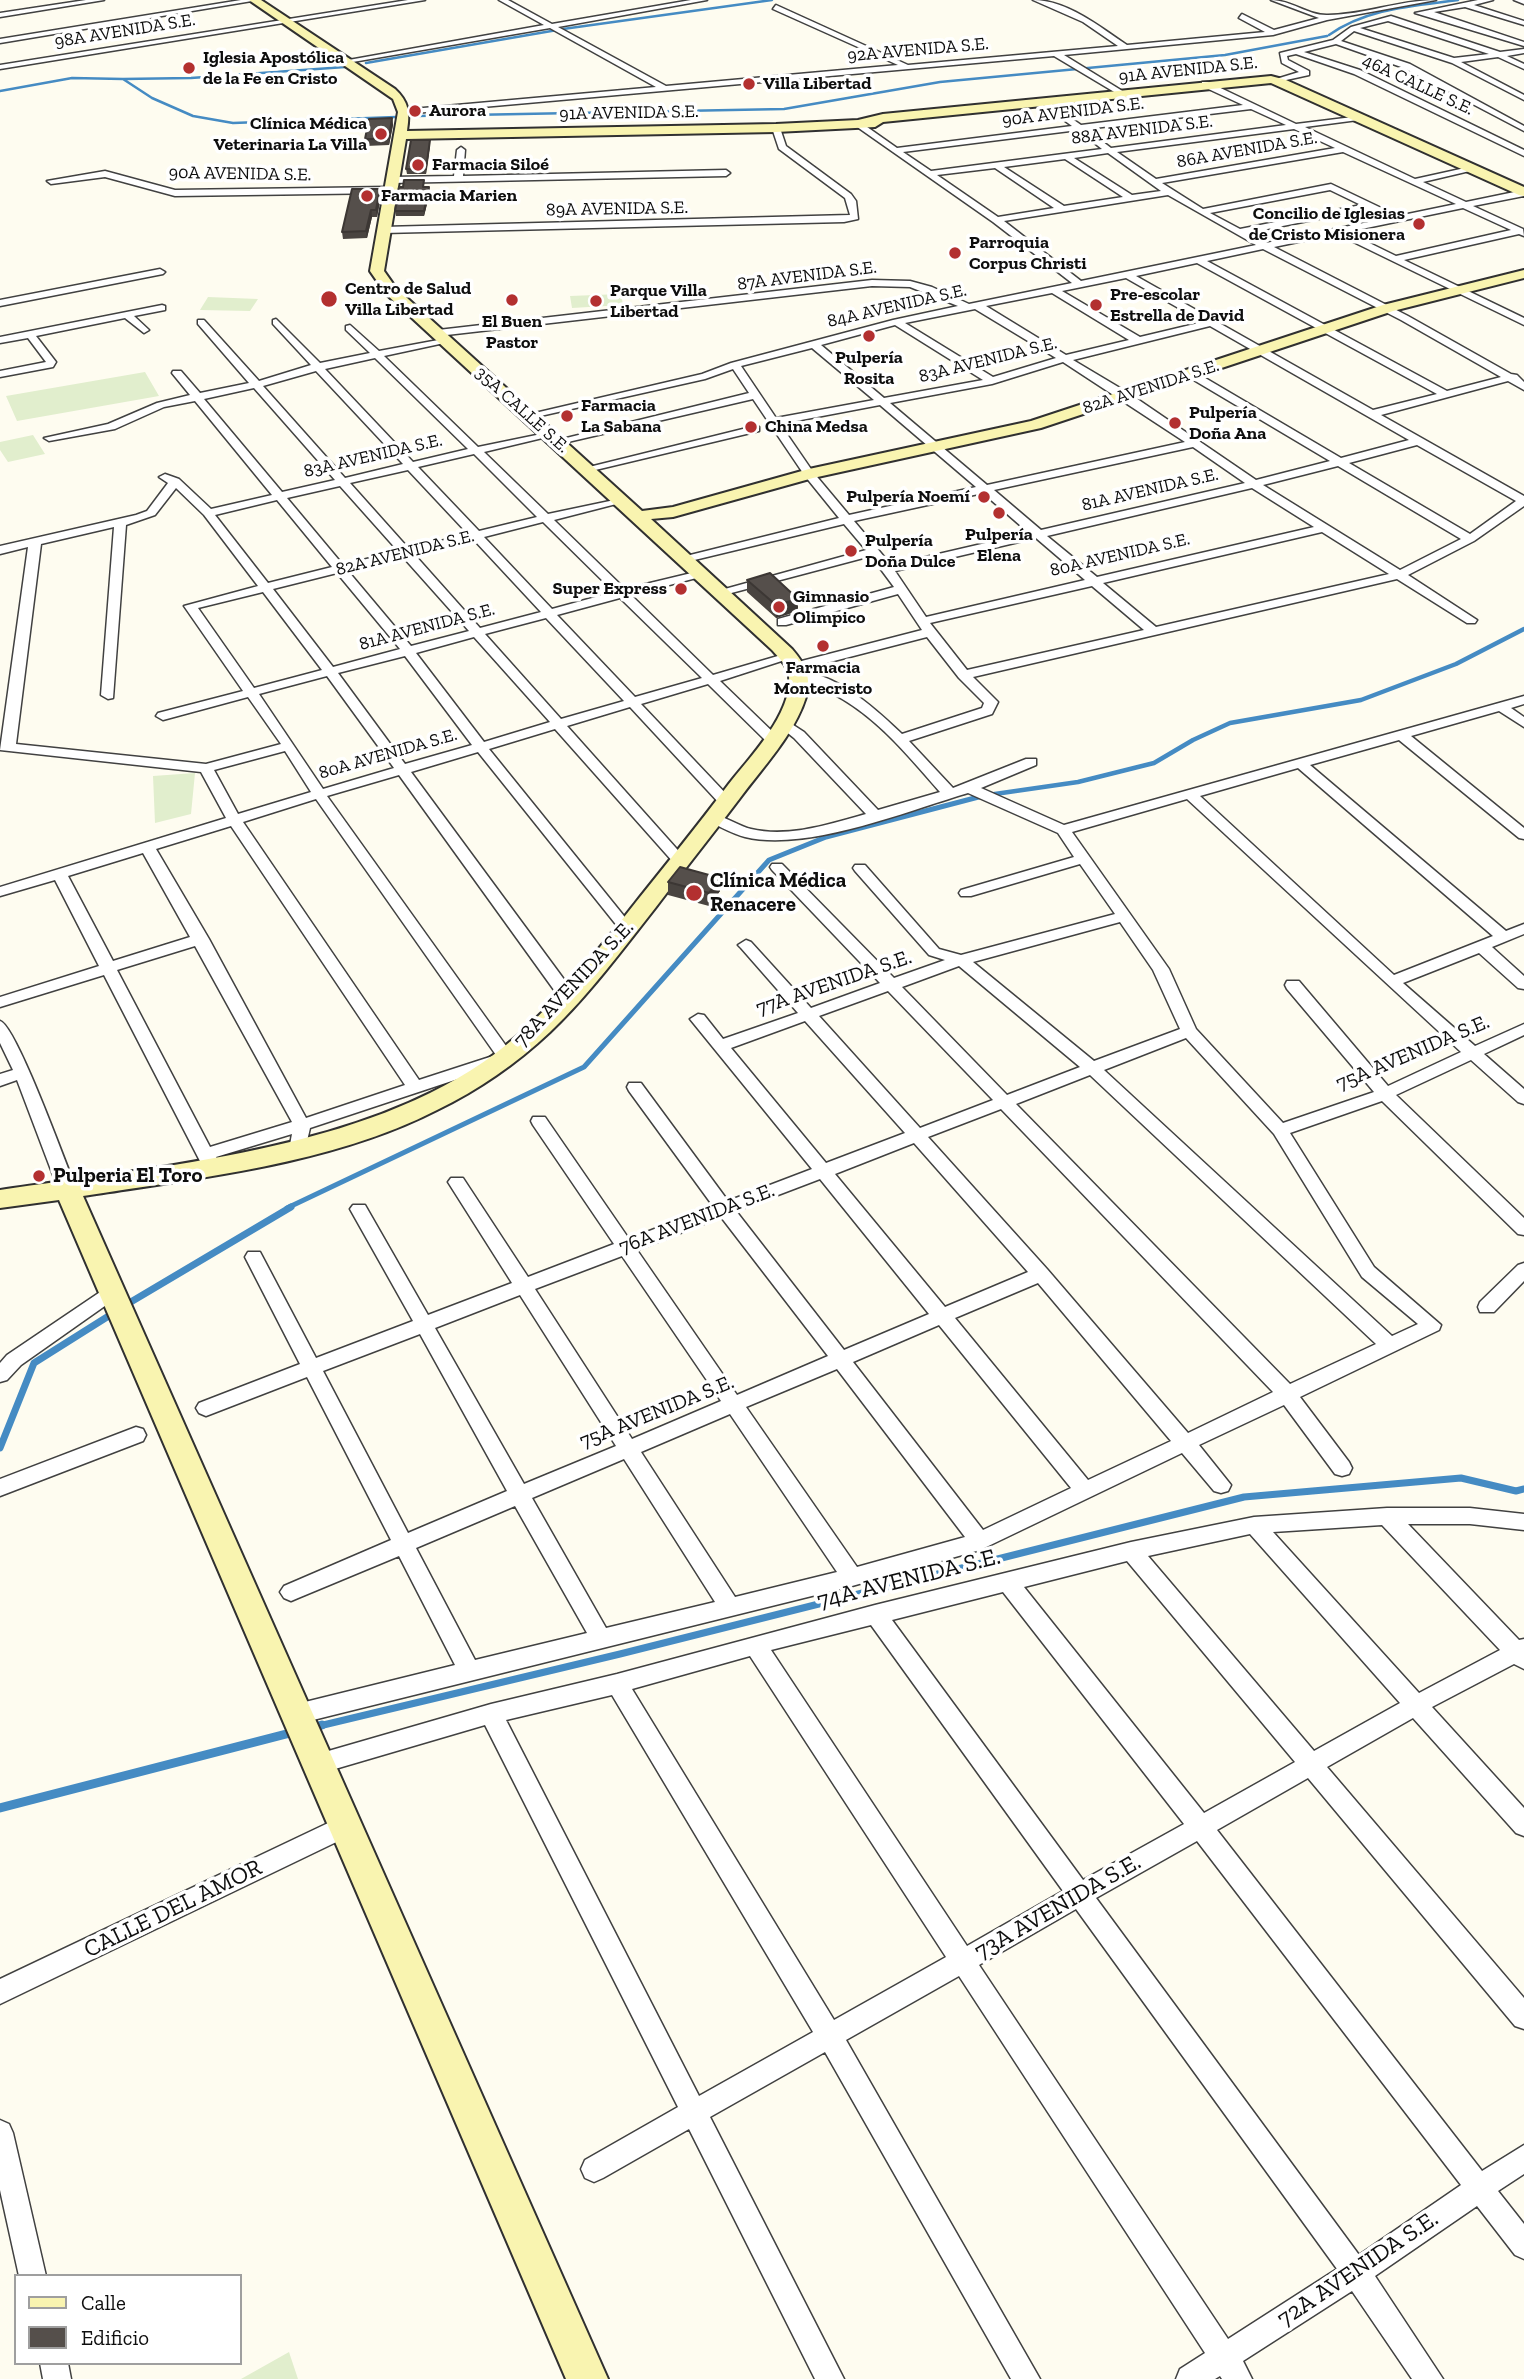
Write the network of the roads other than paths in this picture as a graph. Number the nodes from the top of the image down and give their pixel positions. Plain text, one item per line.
1 (100, 0) edge
2 (254, 0) edge
3 (421, 0) edge
4 (503, 0) edge
5 (703, 0) edge
6 (1037, 0) edge
7 (1275, 0) edge
8 (1363, 0) edge
9 (1432, 0) edge
10 (1489, 0) edge
11 (1518, 0) edge
12 (1524, 2) edge
13 (1466, 4) junction
14 (776, 7) dead end
15 (1385, 8) junction
16 (1426, 12) junction
17 (0, 15) edge
18 (1242, 16) dead end
19 (1325, 18) junction
20 (1389, 19) junction
21 (286, 22) junction
22 (1524, 23) edge
23 (555, 29) junction
24 (1354, 29) junction
25 (9, 31) dead end
26 (1273, 33) junction
27 (19, 38) junction
28 (0, 41) edge
29 (1336, 43) junction
30 (1524, 44) edge
31 (27, 45) dead end
32 (1125, 47) junction
33 (1297, 51) junction
34 (1524, 51) edge
35 (36, 52) dead end
36 (1055, 53) junction
37 (1498, 54) junction
38 (44, 60) junction
39 (347, 61) junction
40 (1454, 61) junction
41 (1430, 63) dead end
42 (1419, 65) dead end
43 (905, 66) junction
44 (1407, 66) junction
45 (0, 67) edge
46 (1524, 67) edge
47 (1357, 72) junction
48 (1277, 80) junction
49 (1205, 85) junction
50 (664, 88) junction
51 (1121, 94) junction
52 (1524, 98) edge
53 (1045, 102) junction
54 (1252, 106) junction
55 (404, 112) junction
56 (1358, 118) junction
57 (857, 124) junction
58 (1078, 126) junction
59 (1298, 127) junction
60 (776, 128) junction
61 (1524, 129) edge
62 (401, 135) junction
63 (1344, 149) junction
64 (461, 150) dead end
65 (898, 150) junction
66 (1110, 150) junction
67 (1524, 153) edge
68 (1066, 156) junction
69 (996, 165) junction
70 (1471, 168) junction
71 (726, 173) dead end
72 (929, 174) junction
73 (458, 178) junction
74 (51, 181) dead end
75 (1155, 182) junction
76 (1414, 182) junction
77 (390, 185) junction
78 (1170, 192) junction
79 (1524, 192) edge
80 (1130, 198) junction
81 (1465, 205) junction
82 (1369, 206) junction
83 (1062, 209) junction
84 (1201, 212) junction
85 (996, 219) junction
86 (1397, 219) junction
87 (383, 230) junction
88 (1239, 232) junction
89 (1340, 232) junction
90 (1522, 232) edge
91 (1269, 247) junction
92 (1399, 258) junction
93 (1200, 261) junction
94 (160, 272) dead end
95 (1524, 274) edge
96 (1128, 275) junction
97 (1080, 285) junction
98 (1461, 289) junction
99 (1054, 290) junction
100 (0, 303) edge
101 (972, 306) junction
102 (162, 308) dead end
103 (1388, 308) junction
104 (127, 315) junction
105 (1524, 321) edge
106 (201, 322) dead end
107 (896, 322) junction
108 (276, 323) dead end
109 (1210, 323) junction
110 (350, 328) dead end
111 (144, 330) dead end
112 (1324, 330) junction
113 (30, 334) junction
114 (442, 337) junction
115 (0, 340) edge
116 (1137, 340) junction
117 (814, 344) junction
118 (1260, 351) junction
119 (377, 355) junction
120 (1067, 358) junction
121 (735, 365) junction
122 (317, 368) junction
123 (177, 373) dead end
124 (0, 374) edge
125 (1191, 374) junction
126 (1524, 374) edge
127 (1510, 378) junction
128 (992, 381) junction
129 (258, 385) junction
130 (1524, 387) edge
131 (1445, 394) junction
132 (755, 395) junction
133 (1126, 396) junction
134 (197, 398) junction
135 (884, 402) junction
136 (1371, 414) junction
137 (527, 416) junction
138 (773, 422) junction
139 (755, 429) dead end
140 (49, 438) dead end
141 (551, 438) junction
142 (1419, 442) junction
143 (1195, 443) junction
144 (935, 446) junction
145 (475, 451) junction
146 (1338, 462) junction
147 (409, 466) junction
148 (587, 469) junction
149 (809, 474) junction
150 (344, 481) junction
151 (1254, 484) junction
152 (986, 489) junction
153 (280, 496) junction
154 (620, 500) junction
155 (1524, 501) edge
156 (657, 512) joint
157 (208, 513) junction
158 (639, 517) junction
159 (544, 518) junction
160 (848, 519) junction
161 (120, 523) junction
162 (1324, 528) junction
163 (1040, 534) junction
164 (475, 536) junction
165 (1470, 539) junction
166 (35, 542) junction
167 (0, 550) edge
168 (407, 552) junction
169 (873, 552) junction
170 (686, 560) junction
171 (341, 569) junction
172 (888, 569) junction
173 (699, 573) junction
174 (1399, 575) junction
175 (1094, 581) junction
176 (265, 588) junction
177 (902, 589) junction
178 (720, 592) junction
179 (621, 594) junction
180 (549, 613) junction
181 (1471, 621) dead end
182 (782, 622) dead end
183 (927, 626) junction
184 (478, 632) junction
185 (1155, 633) junction
186 (408, 650) junction
187 (794, 667) junction
188 (330, 671) junction
189 (964, 675) junction
190 (710, 681) junction
191 (251, 692) junction
192 (108, 695) dead end
193 (1524, 699) edge
194 (634, 702) junction
195 (1502, 707) junction
196 (163, 716) dead end
197 (1524, 723) edge
198 (560, 724) junction
199 (778, 731) junction
200 (1400, 734) junction
201 (900, 739) junction
202 (289, 746) junction
203 (5, 747) edge
204 (481, 747) junction
205 (1031, 762) dead end
206 (1299, 762) junction
207 (206, 768) junction
208 (400, 771) junction
209 (969, 788) junction
210 (949, 793) junction
211 (319, 794) junction
212 (1191, 795) junction
213 (720, 810) junction
214 (874, 814) junction
215 (234, 820) junction
216 (1063, 830) junction
217 (1524, 835) edge
218 (148, 848) junction
219 (1085, 858) junction
220 (680, 860) junction
221 (777, 867) dead end
222 (860, 868) dead end
223 (59, 873) junction
224 (0, 892) edge
225 (966, 893) dead end
226 (1125, 916) junction
227 (627, 929) junction
228 (1524, 929) edge
229 (1503, 936) junction
230 (201, 939) junction
231 (746, 945) dead end
232 (1481, 946) junction
233 (961, 960) junction
234 (109, 968) junction
235 (1392, 982) junction
236 (1524, 984) edge
237 (1293, 985) dead end
238 (892, 986) junction
239 (568, 997) junction
240 (0, 1002) edge
241 (809, 1015) junction
242 (698, 1019) dead end
243 (0, 1026) edge
244 (1524, 1029) edge
245 (1189, 1031) junction
246 (720, 1046) junction
247 (1473, 1053) junction
248 (506, 1057) junction
249 (1093, 1069) junction
250 (22, 1073) junction
251 (0, 1080) edge
252 (414, 1086) junction
253 (635, 1087) dead end
254 (1385, 1094) junction
255 (1524, 1097) edge
256 (1003, 1100) junction
257 (539, 1121) dead end
258 (302, 1125) junction
259 (1280, 1130) junction
260 (916, 1134) junction
261 (299, 1150) junction
262 (209, 1160) junction
263 (822, 1170) junction
264 (457, 1182) dead end
265 (68, 1191) junction
266 (0, 1199) edge
267 (724, 1208) junction
268 (359, 1209) dead end
269 (1524, 1229) edge
270 (625, 1247) junction
271 (254, 1257) dead end
272 (1524, 1270) edge
273 (1041, 1274) junction
274 (524, 1286) junction
275 (118, 1304) junction
276 (1487, 1307) dead end
277 (941, 1315) junction
278 (424, 1324) junction
279 (1389, 1345) junction
280 (841, 1358) junction
281 (312, 1368) junction
282 (0, 1374) edge
283 (1285, 1392) junction
284 (734, 1405) junction
285 (206, 1408) dead end
286 (136, 1435) dead end
287 (1184, 1443) junction
288 (628, 1448) junction
289 (1342, 1468) dead end
290 (7, 1485) edge
291 (1221, 1485) dead end
292 (1084, 1489) junction
293 (520, 1493) junction
294 (1387, 1516) junction
295 (1524, 1522) edge
296 (1254, 1525) junction
297 (980, 1541) junction
298 (403, 1543) junction
299 (1131, 1551) junction
300 (852, 1577) junction
301 (1007, 1581) junction
302 (291, 1591) dead end
303 (730, 1607) junction
304 (875, 1614) junction
305 (601, 1639) junction
306 (755, 1644) junction
307 (1522, 1653) edge
308 (470, 1672) junction
309 (617, 1684) junction
310 (1416, 1705) junction
311 (297, 1714) junction
312 (491, 1714) junction
313 (318, 1763) junction
314 (1311, 1764) junction
315 (1524, 1825) edge
316 (345, 1826) junction
317 (1200, 1826) junction
318 (1080, 1894) junction
319 (962, 1962) junction
320 (0, 1992) edge
321 (1524, 2017) edge
322 (829, 2035) junction
323 (694, 2112) junction
324 (0, 2133) edge
325 (1524, 2158) edge
326 (594, 2169) dead end
327 (1480, 2188) junction
328 (1524, 2246) edge
329 (1356, 2273) junction
330 (33, 2274) edge
331 (1231, 2368) edge
332 (587, 2379) edge
333 (830, 2379) edge
334 (1026, 2379) edge
335 (1190, 2379) edge
336 (1429, 2379) edge

1 - 17 street
2 - 21 street
2 - 27 street
3 - 21 street, 98A AVENIDA S.E.
4 - 23 street
5 - 23 street
6 - 32 street
7 - 19 street
8 - 15 street
9 - 15 street, 92A AVENIDA S.E.
10 - 13 street
11 - 12 street
13 - 16 street
13 - 22 street
14 - 43 street
15 - 19 street, 92A AVENIDA S.E.
16 - 20 street
16 - 30 street
18 - 26 street
19 - 26 street, 92A AVENIDA S.E.
20 - 24 street
20 - 37 street
21 - 38 street, 98A AVENIDA S.E.
21 - 39 street
23 - 39 street
23 - 50 street
24 - 29 street
24 - 40 street
25 - 27 street
26 - 32 street, 92A AVENIDA S.E.
27 - 28 street
27 - 31 street
29 - 33 street
29 - 44 street
32 - 36 street, 92A AVENIDA S.E.
33 - 47 street, 46A CALLE S.E.
33 - 48 street
34 - 37 street
35 - 38 street
36 - 43 street, 92A AVENIDA S.E.
36 - 51 street
37 - 40 street
37 - 46 street
38 - 45 street, 98A AVENIDA S.E.
39 - 55 street
40 - 41 street
40 - 52 street
42 - 44 street
43 - 50 street, 92A AVENIDA S.E.
44 - 47 street
44 - 61 street
47 - 67 street, 46A CALLE S.E.
48 - 49 street, 91A AVENIDA S.E.
48 - 56 street
49 - 51 street, 91A AVENIDA S.E.
49 - 54 street
50 - 55 street, 92A AVENIDA S.E.
51 - 53 street, 91A AVENIDA S.E.
53 - 57 street, 91A AVENIDA S.E.
53 - 58 street
54 - 58 street, 90A AVENIDA S.E.
54 - 59 street
55 - 62 street, 35A CALLE S.E.
56 - 59 street, 88A AVENIDA S.E.
56 - 70 street
57 - 60 street, 91A AVENIDA S.E.
57 - 65 street
58 - 65 street, 90A AVENIDA S.E.
58 - 66 street
59 - 63 street
59 - 66 street, 88A AVENIDA S.E.
60 - 62 street, 91A AVENIDA S.E.
60 - 87 street, 89A AVENIDA S.E.
62 - 77 street, 35A CALLE S.E.
63 - 75 street, 86A AVENIDA S.E.
63 - 76 street
64 - 73 street
65 - 72 street
66 - 68 street, 88A AVENIDA S.E.
66 - 75 street
68 - 69 street, 88A AVENIDA S.E.
68 - 80 street
69 - 72 street, 88A AVENIDA S.E.
69 - 83 street
70 - 76 street
70 - 79 street
71 - 73 street, 90A AVENIDA S.E.
72 - 85 street
73 - 77 street, 90A AVENIDA S.E.
74 - 77 street, 90A AVENIDA S.E.
75 - 78 street
76 - 81 street
77 - 87 street, 35A CALLE S.E.
78 - 80 street, 86A AVENIDA S.E.
78 - 84 street
79 - 81 street, 84A AVENIDA S.E.
80 - 83 street, 86A AVENIDA S.E.
81 - 86 street, 84A AVENIDA S.E.
81 - 90 street
82 - 84 street
82 - 86 street
82 - 88 street
83 - 85 street, 86A AVENIDA S.E.
84 - 88 street
85 - 97 street
86 - 89 street, 84A AVENIDA S.E.
87 - 114 street, 35A CALLE S.E.
88 - 91 street
89 - 91 street, 84A AVENIDA S.E.
89 - 92 street
90 - 92 street
91 - 93 street, 84A AVENIDA S.E.
91 - 103 street
92 - 98 street
93 - 96 street, 84A AVENIDA S.E.
93 - 112 street
94 - 100 street
95 - 98 street, 82A AVENIDA S.E.
96 - 97 street, 84A AVENIDA S.E.
96 - 109 street
97 - 99 street, 84A AVENIDA S.E.
98 - 103 street, 82A AVENIDA S.E.
98 - 105 street
99 - 101 street, 84A AVENIDA S.E.
99 - 116 street
101 - 107 street, 84A AVENIDA S.E.
101 - 114 street, 87A AVENIDA S.E.
101 - 120 street, 87A AVENIDA S.E.
102 - 104 street
103 - 112 street, 82A AVENIDA S.E.
103 - 127 street
104 - 111 street
104 - 113 street
106 - 129 street
107 - 117 street, 84A AVENIDA S.E.
107 - 128 street
108 - 122 street
109 - 116 street, 83A AVENIDA S.E.
109 - 118 street
110 - 119 street
112 - 118 street, 82A AVENIDA S.E.
112 - 131 street
113 - 115 street
113 - 124 street
114 - 119 street, 87A AVENIDA S.E.
114 - 137 street, 35A CALLE S.E.
116 - 120 street, 83A AVENIDA S.E.
117 - 121 street, 84A AVENIDA S.E.
117 - 135 street
118 - 125 street, 82A AVENIDA S.E.
118 - 136 street
119 - 122 street, 87A AVENIDA S.E.
119 - 145 street
120 - 128 street, 83A AVENIDA S.E.
120 - 133 street, 87A AVENIDA S.E.
121 - 132 street
121 - 137 street, 84A AVENIDA S.E.
122 - 129 street, 87A AVENIDA S.E.
122 - 147 street
123 - 134 street
125 - 133 street, 82A AVENIDA S.E.
125 - 146 street
126 - 127 street
127 - 130 street
127 - 131 street
128 - 135 street, 83A AVENIDA S.E.
129 - 134 street, 87A AVENIDA S.E.
129 - 150 street
131 - 136 street
132 - 138 street
132 - 141 street, 83A AVENIDA S.E.
133 - 143 street, 87A AVENIDA S.E.
133 - 144 street, 82A AVENIDA S.E.
134 - 140 street, 87A AVENIDA S.E.
134 - 153 street
135 - 138 street, 83A AVENIDA S.E.
135 - 144 street
136 - 142 street
137 - 141 street, 35A CALLE S.E.
138 - 149 street
139 - 148 street
141 - 145 street, 83A AVENIDA S.E.
141 - 148 street, 35A CALLE S.E.
142 - 146 street, 81A AVENIDA S.E.
142 - 155 street
143 - 151 street, 87A AVENIDA S.E.
143 - 152 street
144 - 149 street, 82A AVENIDA S.E.
144 - 152 street
145 - 147 street, 83A AVENIDA S.E.
145 - 159 street
146 - 151 street, 81A AVENIDA S.E.
146 - 165 street
147 - 150 street, 83A AVENIDA S.E.
147 - 164 street
148 - 154 street, 35A CALLE S.E.
149 - 156 street, 82A AVENIDA S.E.
149 - 160 street
150 - 153 street, 83A AVENIDA S.E.
150 - 168 street
151 - 162 street, 87A AVENIDA S.E.
151 - 163 street, 81A AVENIDA S.E.
152 - 160 street
152 - 163 street
153 - 157 street, 83A AVENIDA S.E.
153 - 171 street
154 - 158 street, 35A CALLE S.E.
154 - 159 street, 82A AVENIDA S.E.
155 - 165 street
156 - 158 street, 82A AVENIDA S.E.
157 - 161 street
157 - 176 street
158 - 170 street, 35A CALLE S.E.
159 - 164 street, 82A AVENIDA S.E.
159 - 179 street
160 - 169 street
160 - 170 street
161 - 166 street
161 - 192 street
162 - 174 street, 87A AVENIDA S.E.
162 - 175 street, 80A AVENIDA S.E.
163 - 172 street, 81A AVENIDA S.E.
163 - 175 street
164 - 168 street, 82A AVENIDA S.E.
164 - 180 street
165 - 174 street
166 - 167 street
166 - 203 street
168 - 171 street, 82A AVENIDA S.E.
168 - 184 street
169 - 172 street
169 - 178 street
170 - 173 street, 35A CALLE S.E.
171 - 176 street, 82A AVENIDA S.E.
171 - 186 street
172 - 177 street
173 - 178 street, 35A CALLE S.E.
173 - 179 street, 81A AVENIDA S.E.
174 - 181 street, 87A AVENIDA S.E.
174 - 185 street
175 - 183 street, 80A AVENIDA S.E.
175 - 185 street
176 - 188 street
176 - 191 street, 82A AVENIDA S.E.
177 - 182 street
177 - 183 street
178 - 187 street, 35A CALLE S.E.
179 - 180 street, 81A AVENIDA S.E.
179 - 190 street
180 - 184 street, 81A AVENIDA S.E.
180 - 194 street
183 - 187 street, 80A AVENIDA S.E.
183 - 189 street
184 - 186 street, 81A AVENIDA S.E.
184 - 198 street
185 - 189 street
186 - 188 street, 81A AVENIDA S.E.
186 - 204 street
187 - 190 street, 80A AVENIDA S.E.
187 - 199 street, 78A AVENIDA S.E.
187 - 201 street
188 - 191 street, 81A AVENIDA S.E.
188 - 208 street
189 - 201 street
190 - 194 street, 80A AVENIDA S.E.
190 - 199 street
191 - 196 street, 81A AVENIDA S.E.
191 - 202 street
193 - 195 street
194 - 198 street, 80A AVENIDA S.E.
194 - 213 street
195 - 197 street
195 - 200 street
198 - 204 street, 80A AVENIDA S.E.
198 - 220 street
199 - 213 street, 78A AVENIDA S.E.
199 - 214 street
200 - 206 street
200 - 217 street
201 - 210 street
202 - 207 street
202 - 211 street
203 - 207 street
204 - 208 street, 80A AVENIDA S.E.
204 - 227 street
205 - 209 street
206 - 212 street
206 - 229 street
207 - 215 street
208 - 211 street, 80A AVENIDA S.E.
208 - 239 street
209 - 210 street
209 - 216 street
210 - 214 street
211 - 215 street, 80A AVENIDA S.E.
211 - 248 street
212 - 216 street
212 - 235 street
213 - 214 street
213 - 220 street, 78A AVENIDA S.E.
215 - 218 street, 80A AVENIDA S.E.
215 - 252 street
216 - 219 street
218 - 223 street, 80A AVENIDA S.E.
218 - 230 street
219 - 225 street
219 - 226 street
220 - 227 street, 78A AVENIDA S.E.
221 - 238 street
222 - 233 street
223 - 224 street, 80A AVENIDA S.E.
223 - 234 street
226 - 233 street, 77A AVENIDA S.E.
226 - 245 street
227 - 239 street, 78A AVENIDA S.E.
228 - 229 street
229 - 232 street
230 - 234 street
230 - 258 street
231 - 241 street
232 - 235 street
232 - 236 street
233 - 238 street, 77A AVENIDA S.E.
233 - 249 street
234 - 240 street
234 - 262 street
235 - 247 street
237 - 254 street
238 - 241 street, 77A AVENIDA S.E.
238 - 256 street
239 - 248 street, 78A AVENIDA S.E.
241 - 246 street, 77A AVENIDA S.E.
241 - 260 street
242 - 246 street
243 - 250 street
244 - 247 street, 75A AVENIDA S.E.
245 - 249 street, 76A AVENIDA S.E.
245 - 259 street
246 - 263 street
247 - 254 street, 75A AVENIDA S.E.
247 - 255 street
248 - 252 street
248 - 261 street, 78A AVENIDA S.E.
249 - 256 street, 76A AVENIDA S.E.
249 - 279 street
250 - 251 street
250 - 265 street
252 - 258 street
253 - 267 street
254 - 259 street, 75A AVENIDA S.E.
254 - 269 street
256 - 260 street, 76A AVENIDA S.E.
256 - 283 street
257 - 270 street
258 - 261 street
258 - 262 street
259 - 279 street, 74A AVENIDA S.E.
260 - 263 street, 76A AVENIDA S.E.
260 - 273 street
261 - 262 street, 78A AVENIDA S.E.
262 - 265 street, 78A AVENIDA S.E.
263 - 267 street, 76A AVENIDA S.E.
263 - 277 street
264 - 274 street
265 - 266 street, 78A AVENIDA S.E.
265 - 275 street
267 - 270 street, 76A AVENIDA S.E.
267 - 280 street
268 - 278 street
270 - 274 street, 76A AVENIDA S.E.
270 - 284 street
271 - 281 street
272 - 276 street
273 - 277 street, 75A AVENIDA S.E.
273 - 287 street
274 - 278 street, 76A AVENIDA S.E.
274 - 288 street
275 - 282 street
275 - 311 street
277 - 280 street, 75A AVENIDA S.E.
277 - 292 street
278 - 281 street, 76A AVENIDA S.E.
278 - 293 street
279 - 283 street, 74A AVENIDA S.E.
280 - 284 street, 75A AVENIDA S.E.
280 - 297 street
281 - 285 street, 76A AVENIDA S.E.
281 - 298 street
283 - 287 street, 74A AVENIDA S.E.
283 - 289 street
284 - 288 street, 75A AVENIDA S.E.
284 - 300 street
286 - 290 street
287 - 291 street
287 - 292 street, 74A AVENIDA S.E.
288 - 293 street, 75A AVENIDA S.E.
288 - 303 street
292 - 297 street, 74A AVENIDA S.E.
293 - 298 street, 75A AVENIDA S.E.
293 - 305 street
294 - 295 street, 74A AVENIDA S.E.
294 - 296 street, 74A AVENIDA S.E.
294 - 307 street
296 - 299 street, 74A AVENIDA S.E.
296 - 310 street
297 - 300 street, 74A AVENIDA S.E.
298 - 302 street, 75A AVENIDA S.E.
298 - 308 street
299 - 301 street, 74A AVENIDA S.E.
299 - 314 street
300 - 303 street, 74A AVENIDA S.E.
301 - 304 street, 74A AVENIDA S.E.
301 - 317 street
303 - 305 street, 74A AVENIDA S.E.
304 - 306 street, 74A AVENIDA S.E.
304 - 318 street
305 - 308 street, 74A AVENIDA S.E.
306 - 309 street, 74A AVENIDA S.E.
306 - 319 street
307 - 310 street, 73A AVENIDA S.E.
308 - 311 street, 74A AVENIDA S.E.
309 - 312 street, 74A AVENIDA S.E.
309 - 322 street
310 - 314 street, 73A AVENIDA S.E.
310 - 315 street
311 - 313 street
312 - 313 street, 74A AVENIDA S.E.
312 - 323 street
313 - 316 street
314 - 317 street, 73A AVENIDA S.E.
314 - 321 street
316 - 320 street, CALLE DEL AMOR
316 - 332 street
317 - 318 street, 73A AVENIDA S.E.
317 - 327 street
318 - 319 street, 73A AVENIDA S.E.
318 - 329 street
319 - 322 street, 73A AVENIDA S.E.
319 - 331 street
322 - 323 street, 73A AVENIDA S.E.
322 - 334 street
323 - 326 street, 73A AVENIDA S.E.
323 - 333 street
324 - 330 street
325 - 327 street, 72A AVENIDA S.E.
327 - 328 street
327 - 329 street, 72A AVENIDA S.E.
329 - 331 street, 72A AVENIDA S.E.
329 - 336 street
331 - 335 street, 72A AVENIDA S.E.

